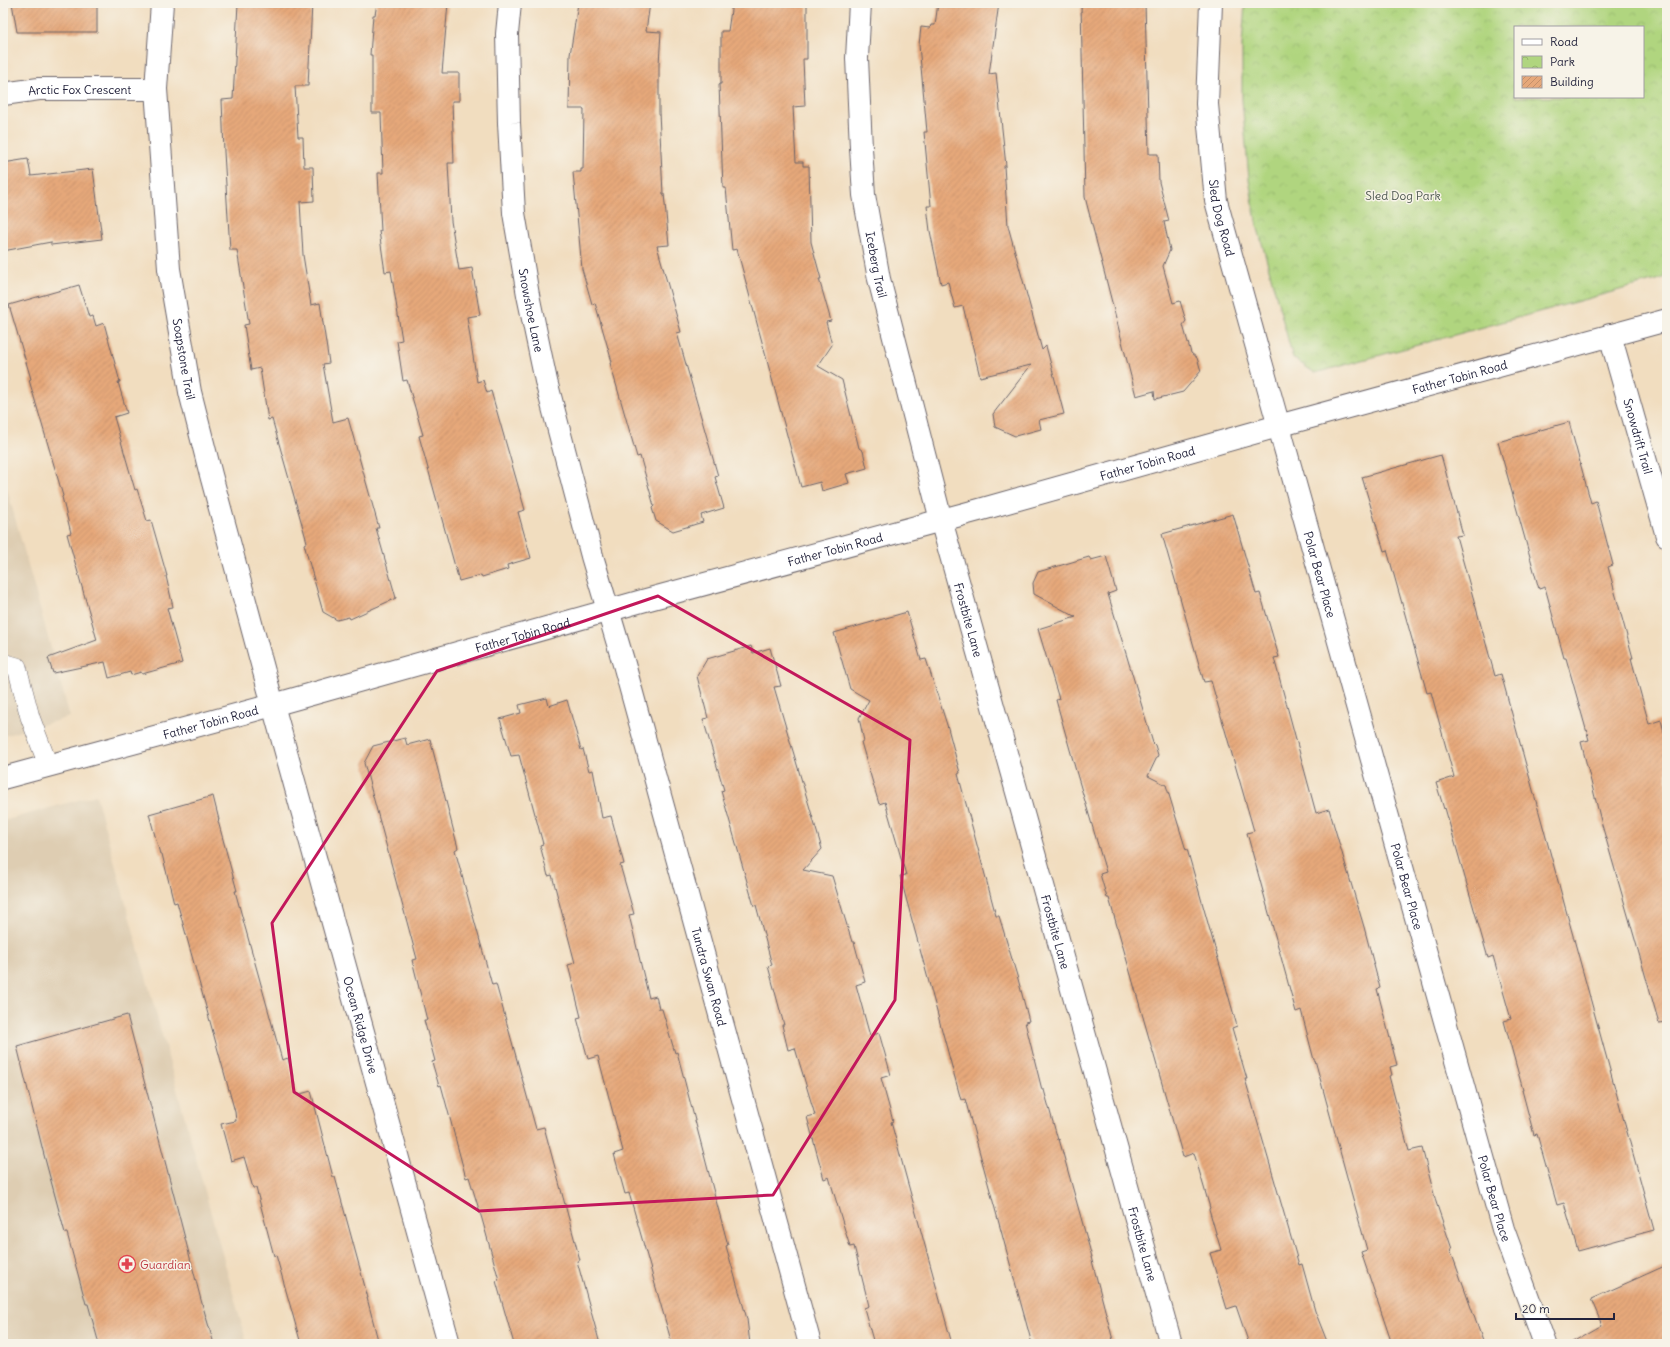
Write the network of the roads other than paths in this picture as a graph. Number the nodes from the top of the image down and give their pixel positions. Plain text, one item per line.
1 (162, 3) edge
2 (510, 3) edge
3 (860, 3) edge
4 (1211, 3) edge
5 (156, 89) junction
6 (3, 94) edge
7 (1667, 320) edge
8 (1610, 335) junction
9 (1278, 426) junction
10 (941, 520) junction
11 (1667, 536) edge
12 (609, 610) junction
13 (3, 663) edge
14 (273, 705) junction
15 (48, 766) junction
16 (3, 778) edge
17 (449, 1344) edge
18 (810, 1344) edge
19 (1171, 1344) edge
20 (1545, 1344) edge

1 - 5 street, Soapstone Trail
2 - 12 street, Snowshoe Lane
3 - 10 street, Iceberg Trail
4 - 9 street, Sled Dog Road
5 - 6 street, Arctic Fox Crescent
5 - 14 street, Soapstone Trail
7 - 8 street, Father Tobin Road
8 - 9 street, Father Tobin Road
8 - 11 street, Snowdrift Trail
9 - 10 street, Father Tobin Road
9 - 20 street, Polar Bear Place
10 - 12 street, Father Tobin Road
10 - 19 street, Frostbite Lane
12 - 14 street, Father Tobin Road
12 - 18 street, Tundra Swan Road
13 - 15 lane
14 - 15 street, Father Tobin Road
14 - 17 street, Ocean Ridge Drive
15 - 16 street, Father Tobin Road

